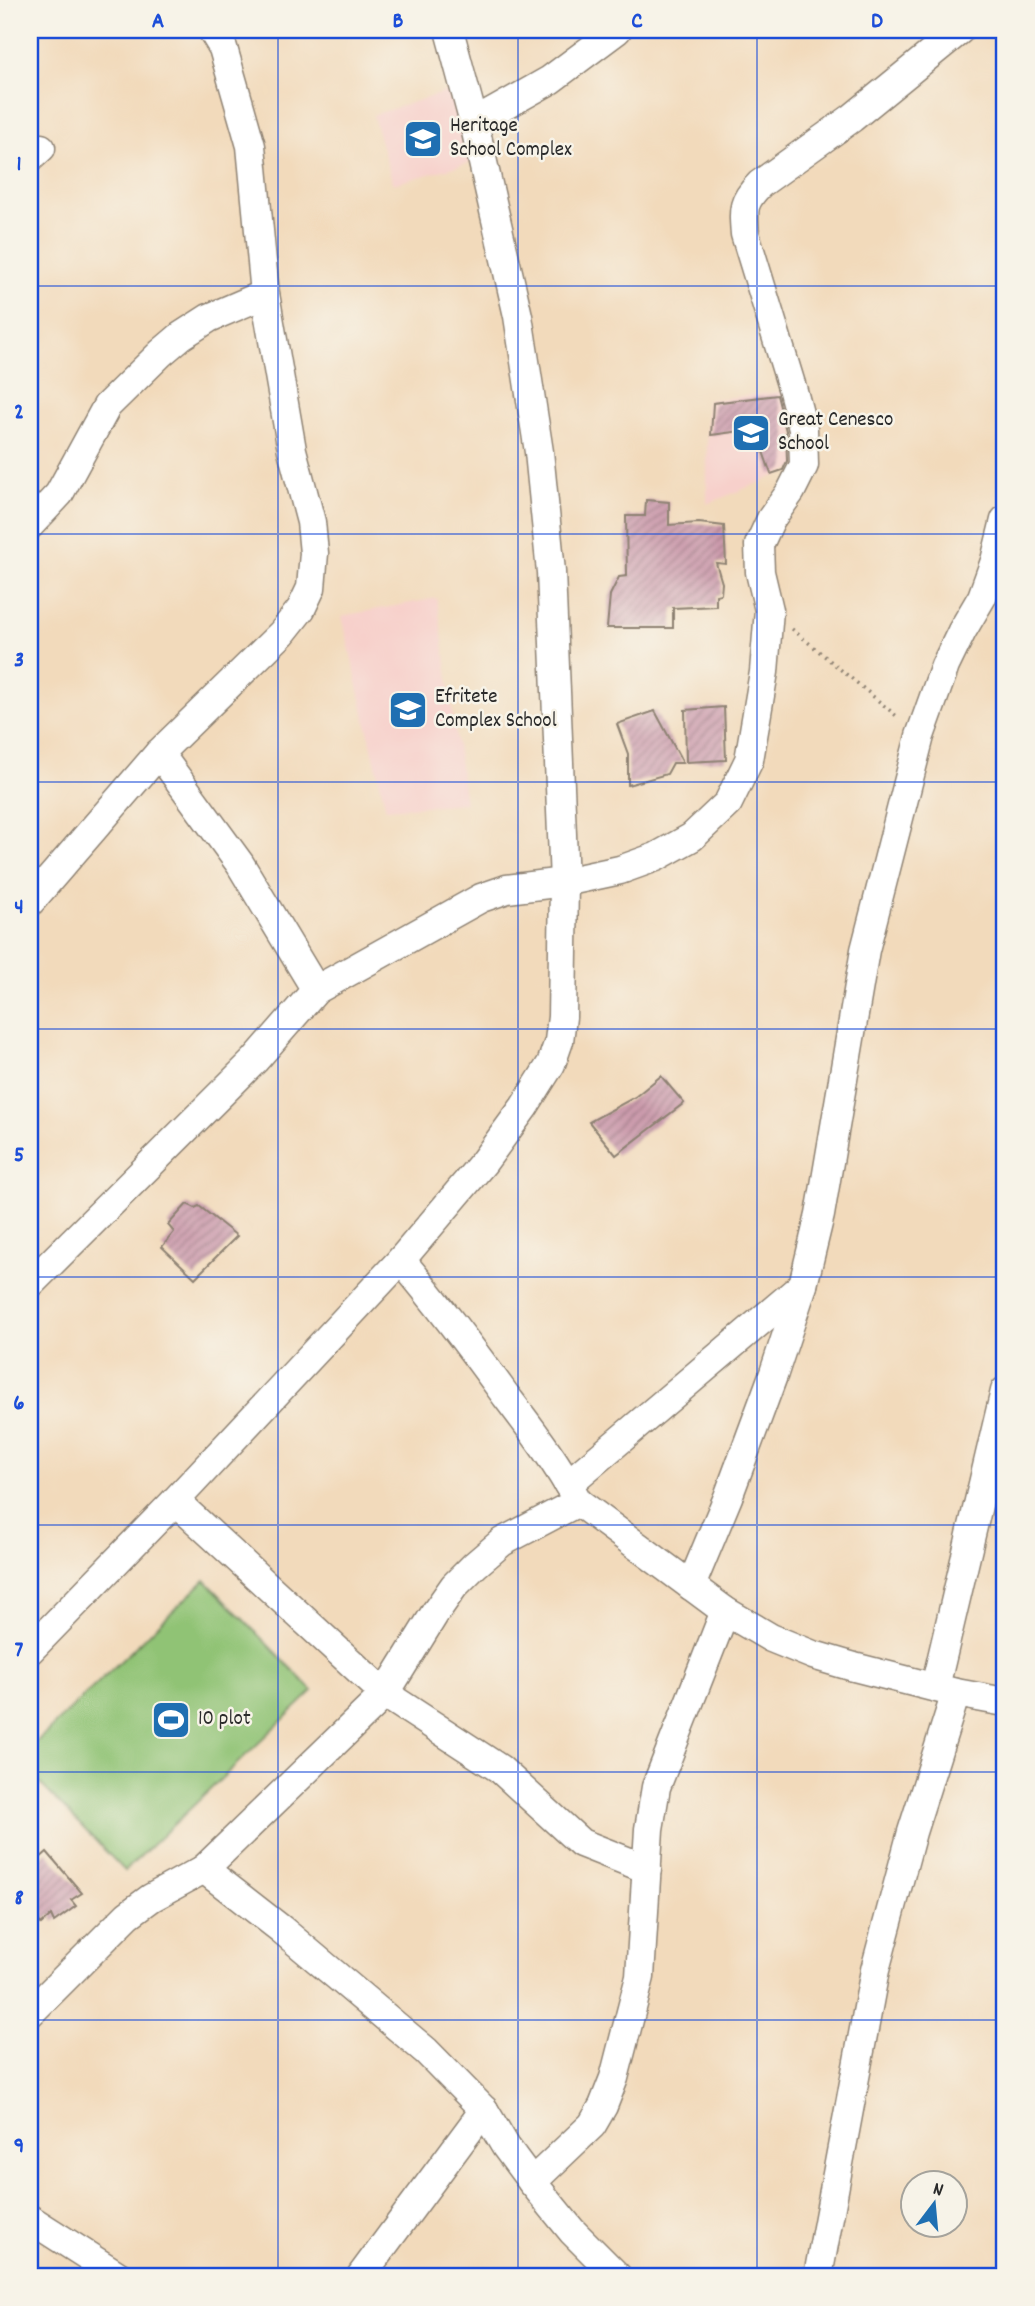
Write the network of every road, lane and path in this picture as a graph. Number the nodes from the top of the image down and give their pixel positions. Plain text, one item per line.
1 (212, 30) edge
2 (449, 30) edge
3 (617, 30) edge
4 (960, 30) edge
5 (474, 123) junction
6 (265, 294) junction
7 (1005, 520) edge
8 (30, 525) edge
9 (769, 610) junction
10 (920, 736) junction
11 (159, 753) junction
12 (564, 882) junction
13 (30, 902) edge
14 (316, 990) junction
15 (401, 1260) junction
16 (30, 1284) edge
17 (803, 1284) junction
18 (1005, 1391) edge
19 (573, 1493) junction
20 (175, 1501) junction
21 (691, 1586) junction
22 (725, 1611) junction
23 (30, 1650) edge
24 (945, 1690) junction
25 (385, 1694) junction
26 (1005, 1702) edge
27 (204, 1869) junction
28 (647, 1869) junction
29 (30, 2013) edge
30 (484, 2110) junction
31 (532, 2182) junction
32 (30, 2219) edge
33 (119, 2276) edge
34 (361, 2276) edge
35 (617, 2276) edge
36 (818, 2276) edge

1 - 6 street
2 - 5 street
3 - 5 street
4 - 9 street
5 - 12 street
6 - 8 street
6 - 11 street
7 - 10 street
9 - 10 path
9 - 12 street
10 - 17 street
11 - 13 street
11 - 14 street
12 - 14 street
12 - 15 street
14 - 16 street
15 - 19 street
15 - 20 street
17 - 19 street
17 - 21 street
18 - 24 street
19 - 21 street
19 - 25 street
20 - 23 street
20 - 25 street
21 - 22 street
22 - 24 street
22 - 28 street
24 - 26 street
24 - 36 street
25 - 27 street
25 - 28 street
27 - 29 street
27 - 30 street
28 - 31 street
30 - 31 street
30 - 34 street
31 - 35 street
32 - 33 street

